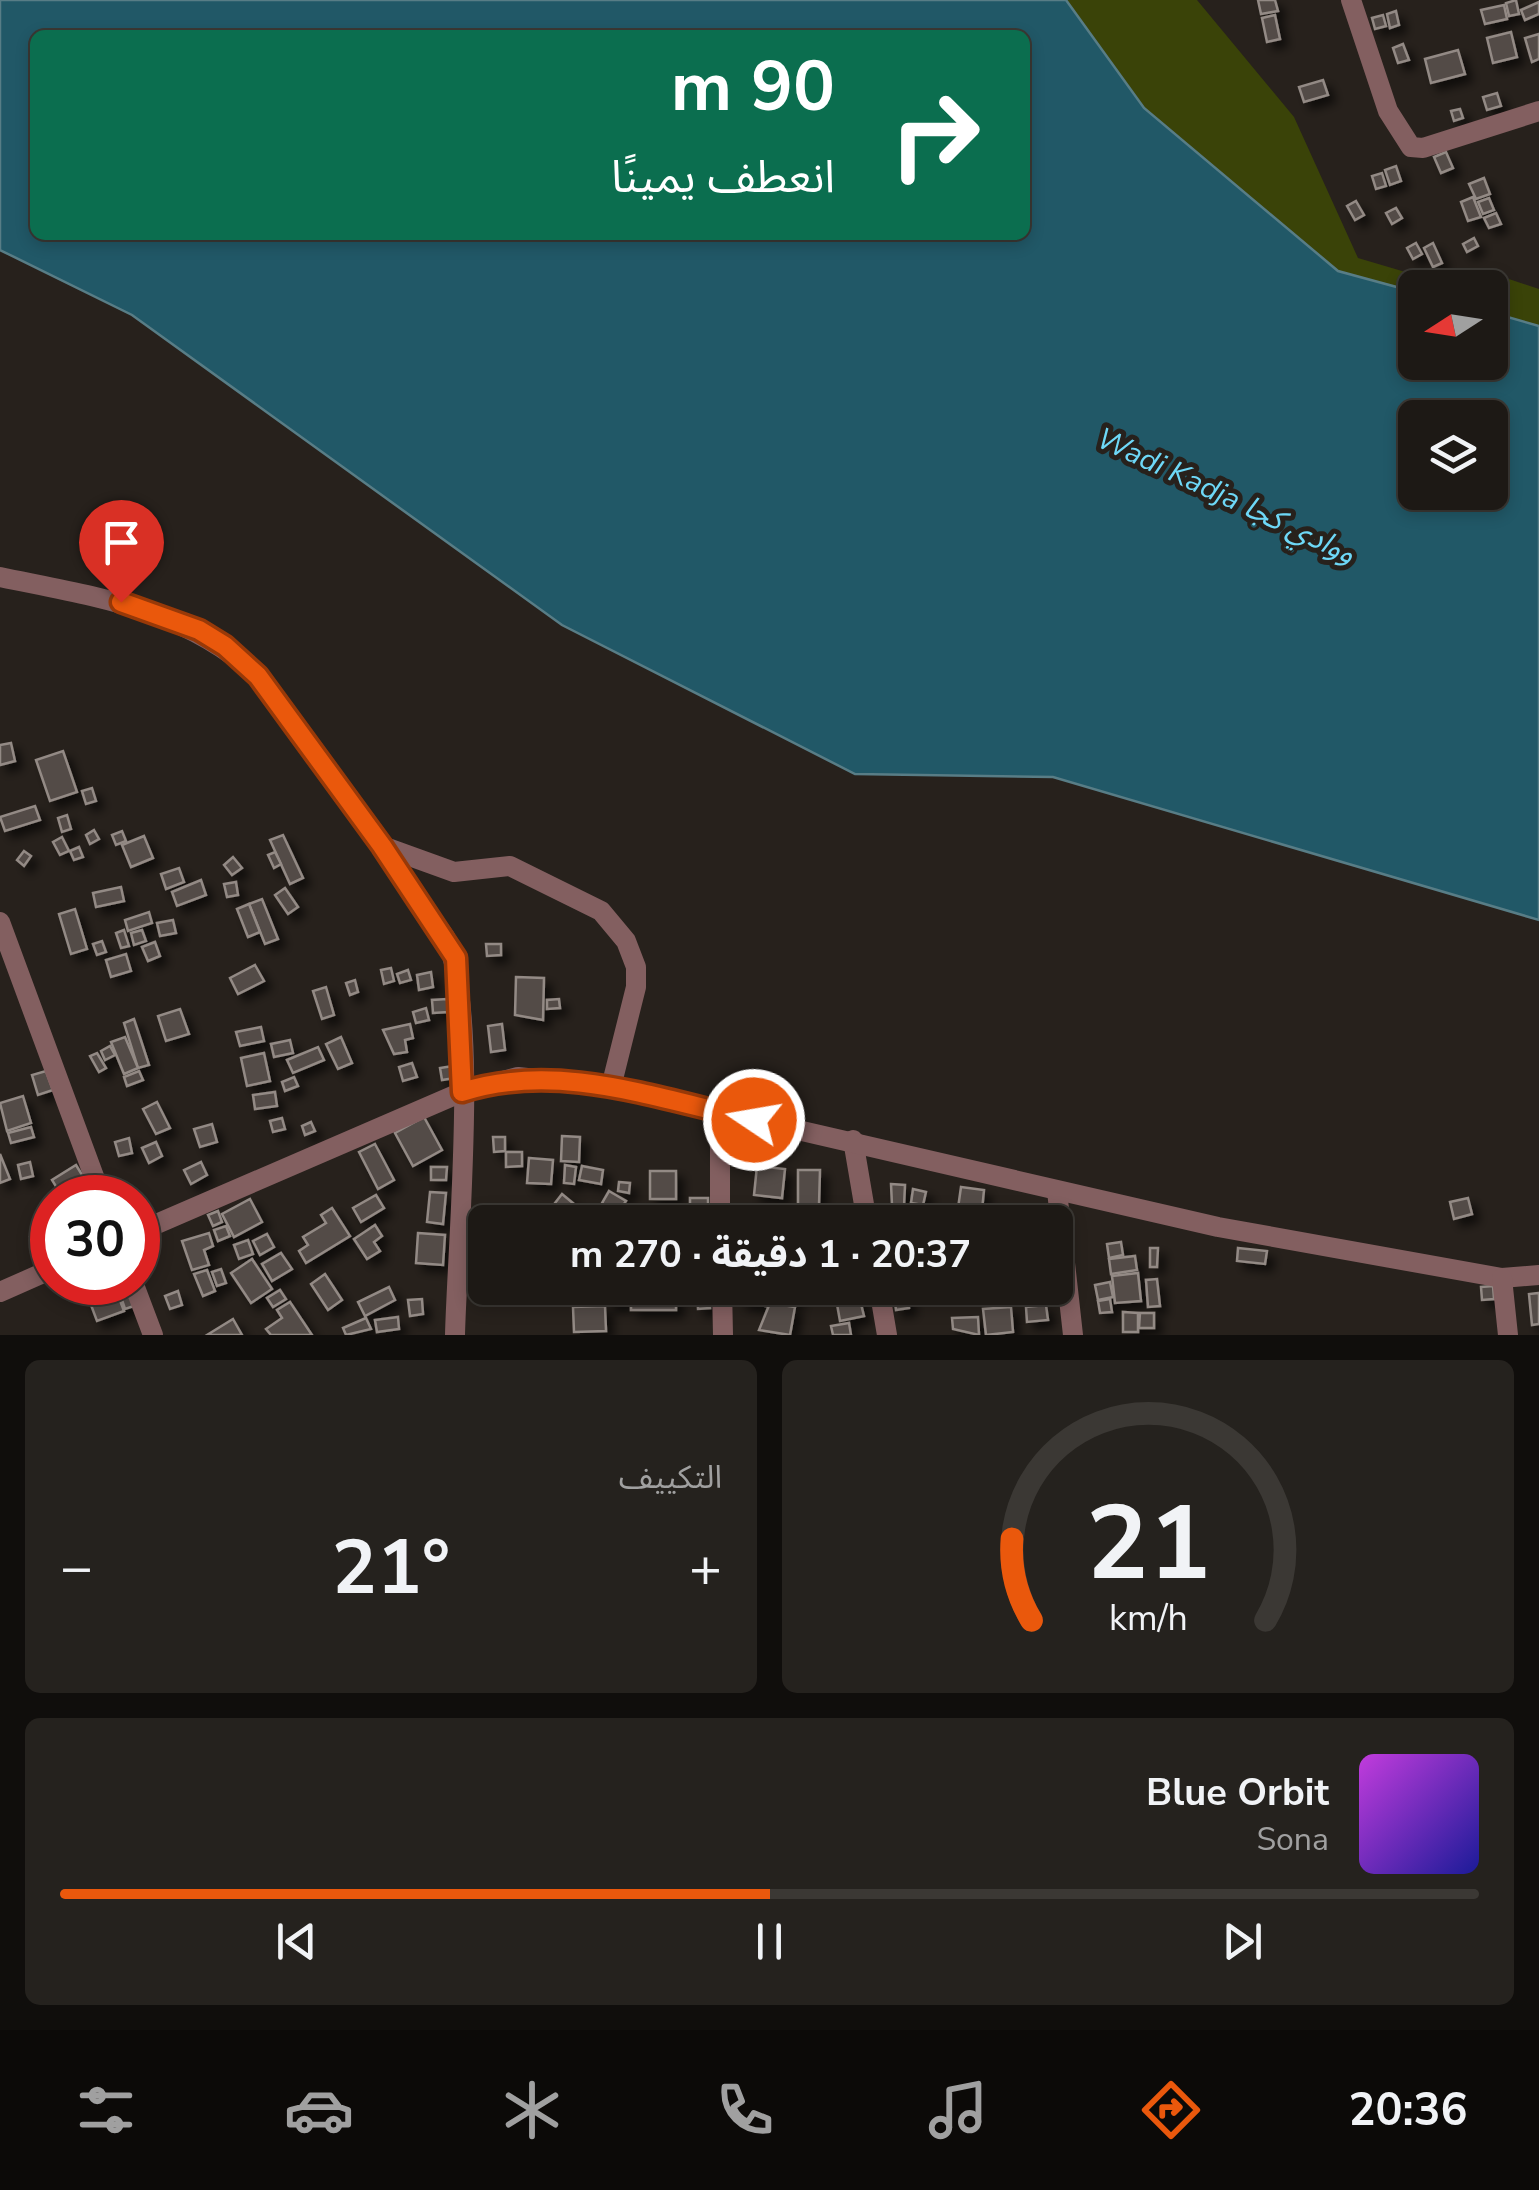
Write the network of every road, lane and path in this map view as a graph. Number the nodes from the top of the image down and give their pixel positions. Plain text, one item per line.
1 (1351, 0) edge
2 (1539, 110) edge
3 (0, 577) edge
4 (382, 846) junction
5 (0, 922) edge
6 (611, 1087) junction
7 (462, 1092) junction
8 (720, 1112) junction
9 (853, 1140) junction
10 (94, 1175) edge
11 (1057, 1192) junction
12 (720, 1205) edge
13 (864, 1205) edge
14 (160, 1222) edge
15 (1539, 1275) edge
16 (1502, 1278) junction
17 (30, 1279) edge
18 (0, 1292) edge
19 (141, 1305) edge
20 (722, 1305) edge
21 (882, 1305) edge
22 (152, 1335) edge
23 (454, 1335) edge
24 (723, 1335) edge
25 (887, 1335) edge
26 (1072, 1335) edge
27 (1508, 1335) edge

1 - 2 street
3 - 4 street
4 - 6 street
4 - 7 street
5 - 10 street
6 - 7 street
6 - 8 street
7 - 14 street
7 - 23 street
8 - 9 street
8 - 12 street
9 - 11 street
9 - 13 street
11 - 16 street
11 - 26 street
15 - 16 street
16 - 27 street
17 - 18 street
19 - 22 street
20 - 24 street
21 - 25 street

